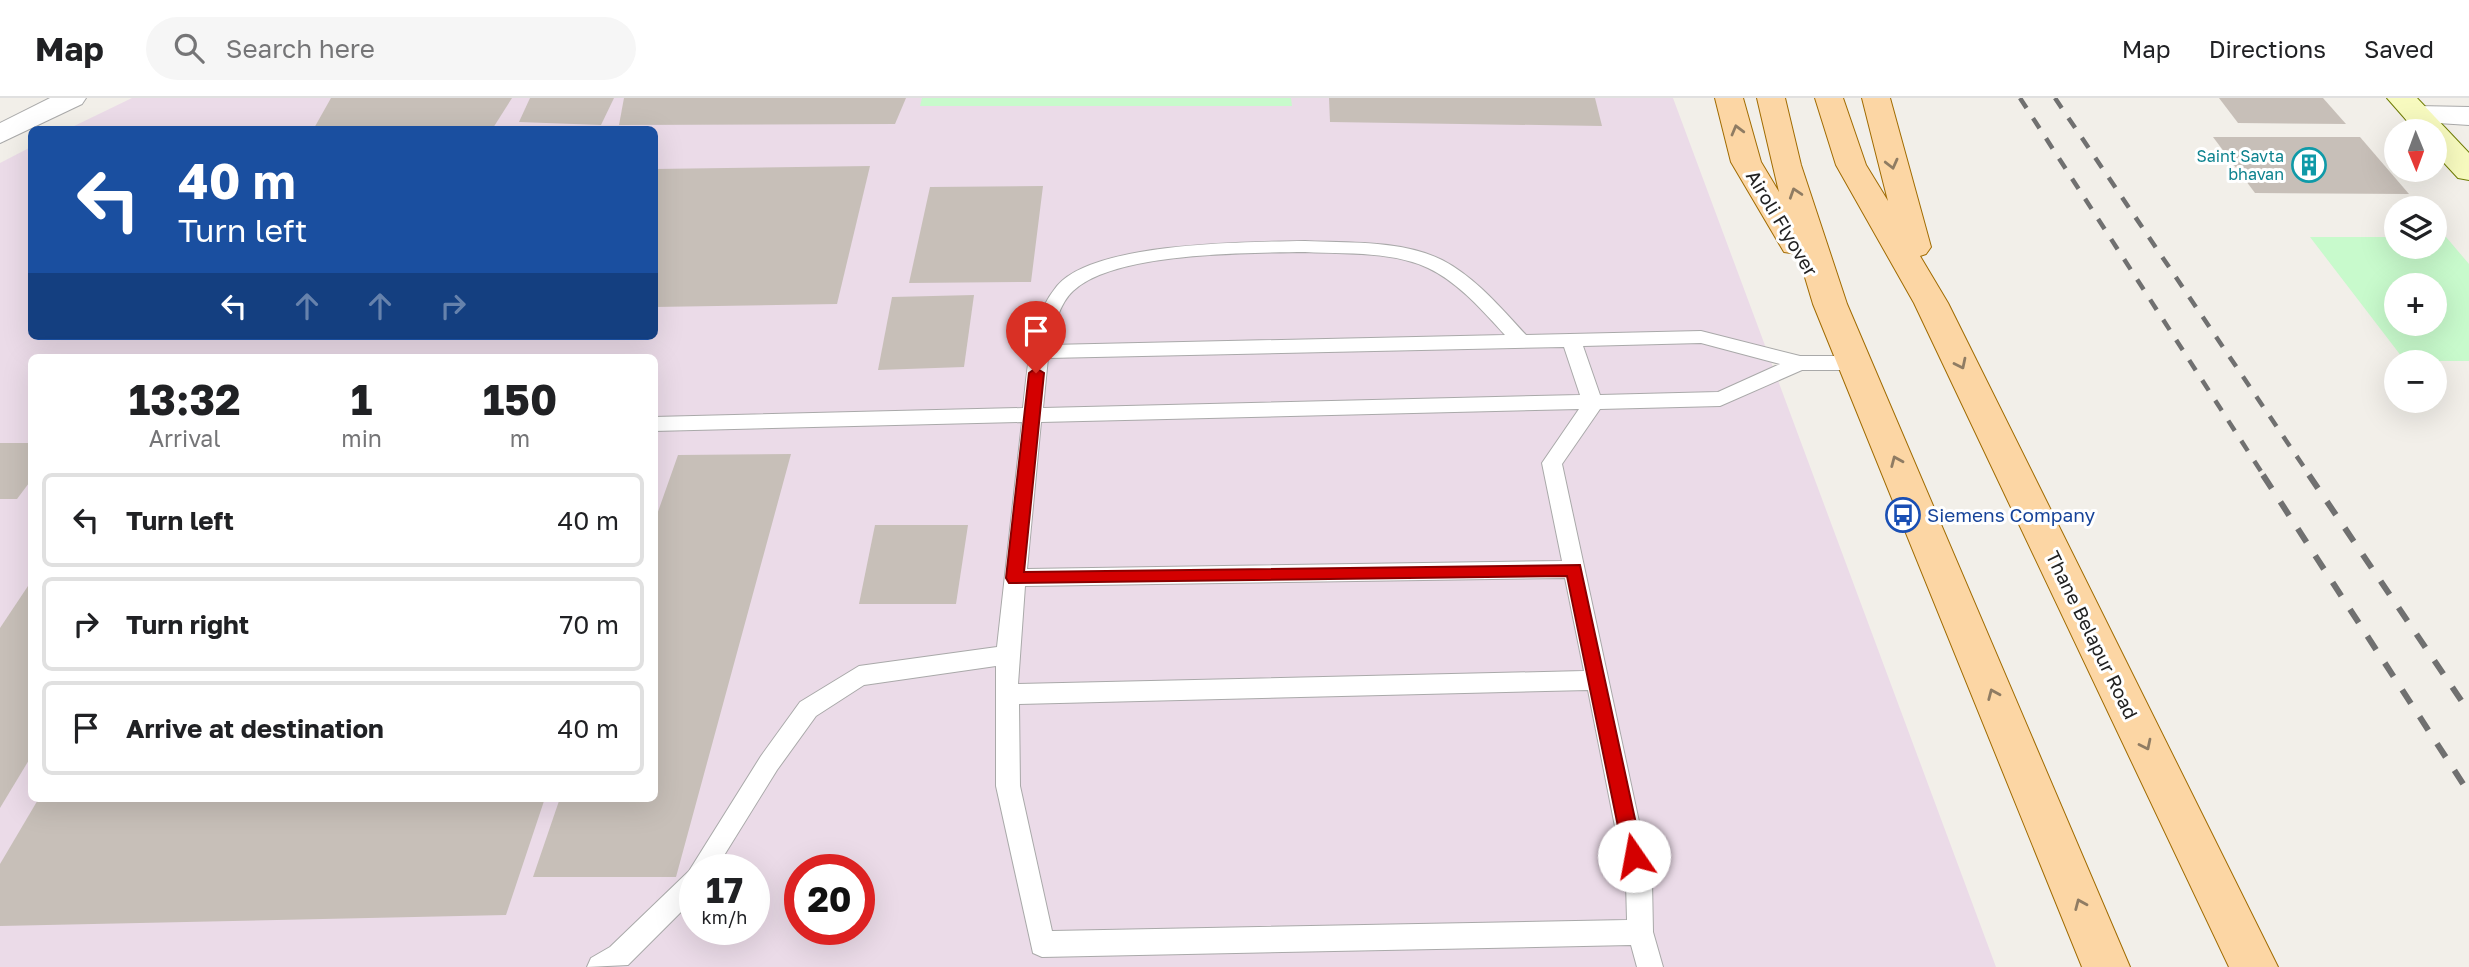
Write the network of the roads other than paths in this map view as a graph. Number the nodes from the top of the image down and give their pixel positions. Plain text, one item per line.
1 (72, 98) edge
2 (1729, 98) edge
3 (1771, 98) edge
4 (1829, 98) edge
5 (1877, 98) edge
6 (2469, 116) edge
7 (2433, 119) edge
8 (0, 134) edge
9 (2447, 148) edge
10 (2469, 171) edge
11 (1931, 303) junction
12 (1830, 304) junction
13 (1571, 339) junction
14 (1520, 340) junction
15 (1039, 352) junction
16 (1800, 363) junction
17 (1855, 363) junction
18 (1593, 404) junction
19 (1031, 416) junction
20 (658, 424) edge
21 (1574, 569) junction
22 (1015, 578) junction
23 (1007, 655) junction
24 (1598, 680) junction
25 (1007, 694) junction
26 (711, 854) edge
27 (679, 896) edge
28 (1640, 932) junction
29 (600, 967) edge
30 (1650, 967) edge
31 (2106, 967) edge
32 (2254, 967) edge

1 - 8 street
12 -> 2 main road, Airoli Flyover
12 -> 3 main road
4 - 11 main road
5 -> 11 main road
6 - 7 street
9 - 10 main road
11 -> 32 main road, Thane Belapur Road
12 - 17 main road
13 - 14 lane
13 - 16 lane
13 - 18 lane
14 - 15 lane
14 - 15 lane
15 - 19 lane
16 - 17 lane
16 - 18 lane
31 -> 17 main road
18 - 19 lane
18 - 21 lane
19 - 20 lane
19 - 22 lane
21 - 22 lane
21 - 24 lane
22 - 23 lane
23 - 25 lane
23 - 26 lane
24 - 25 lane
24 - 28 lane
25 - 28 lane
27 - 29 lane
28 - 30 lane

